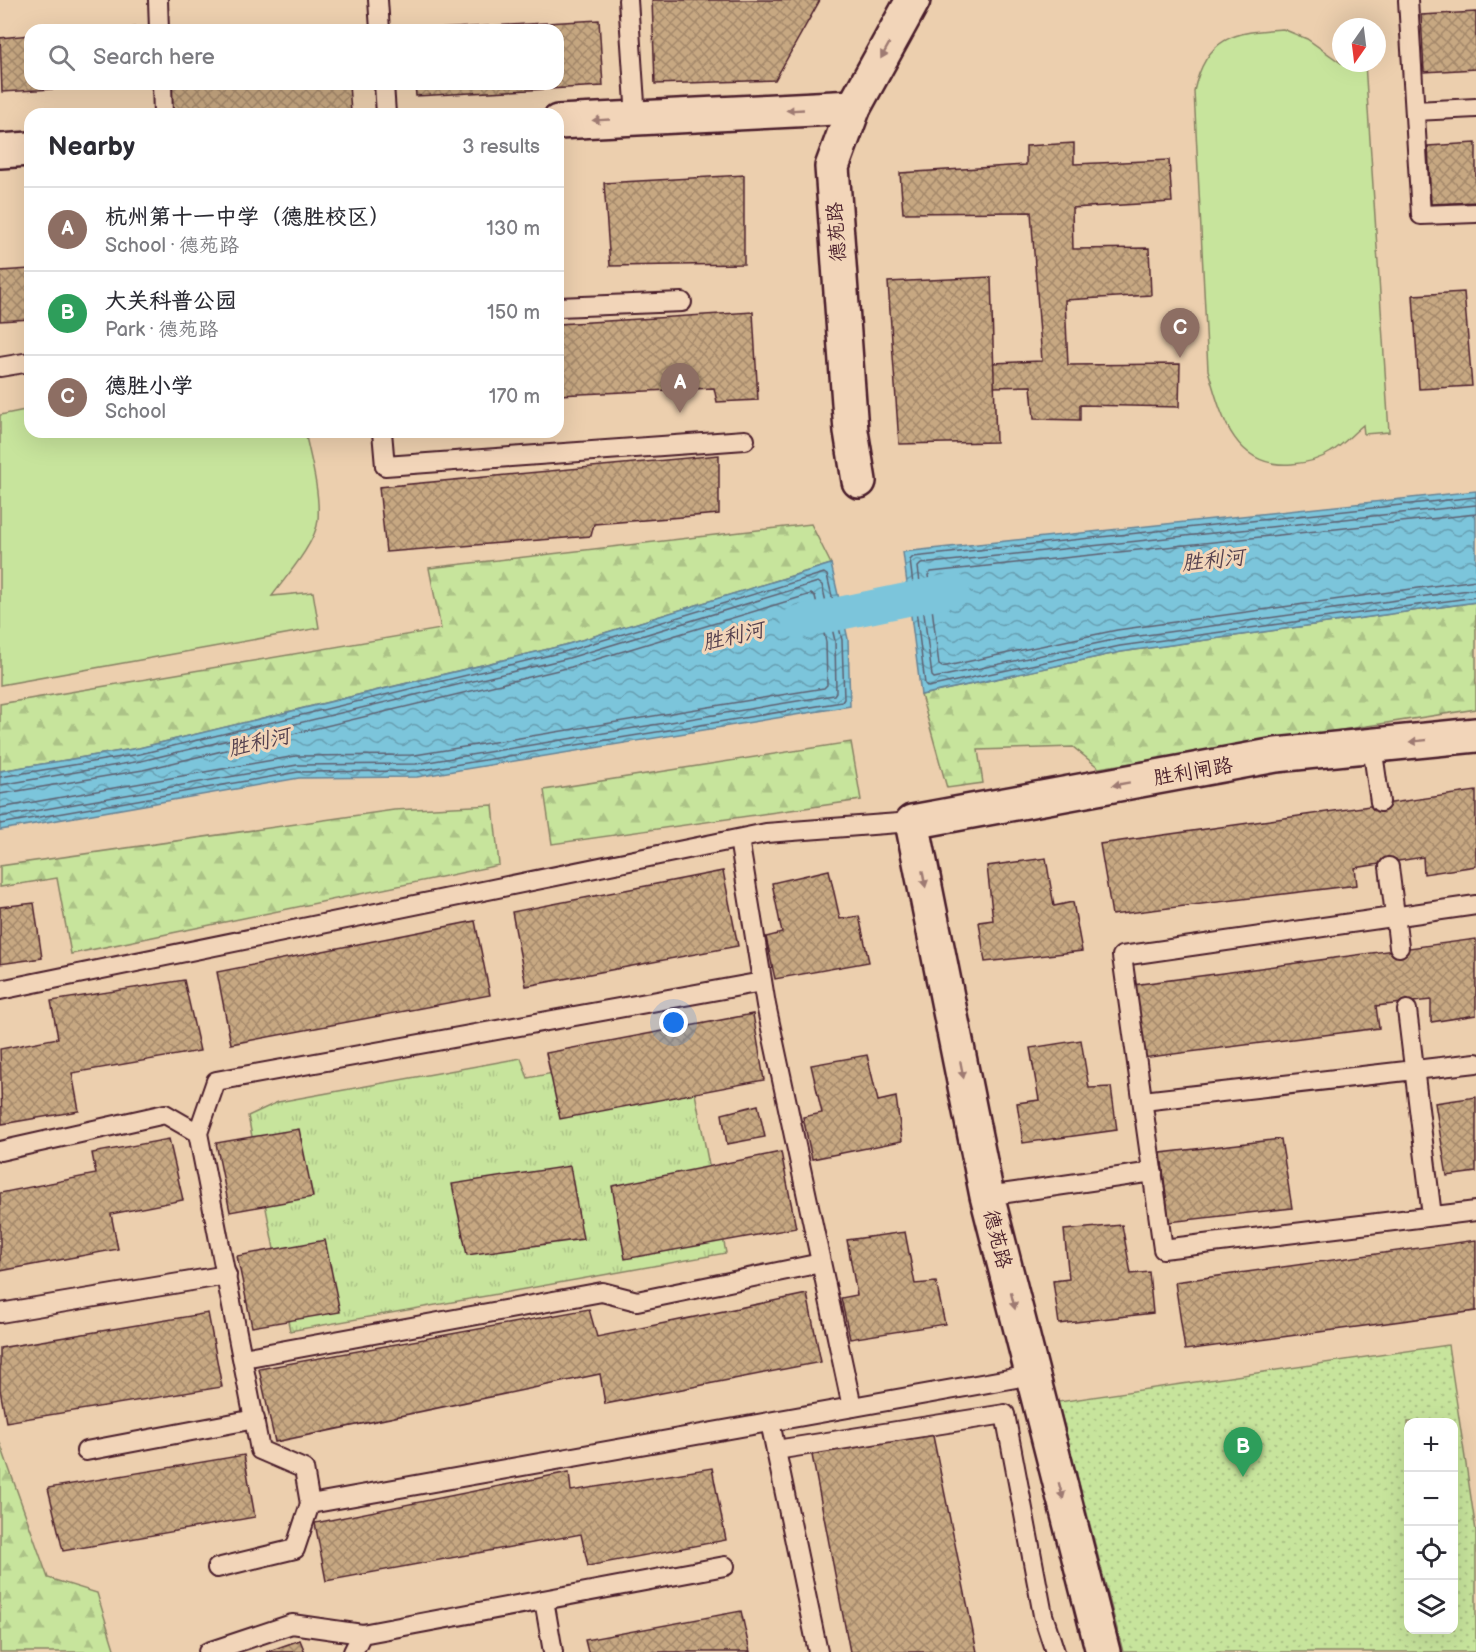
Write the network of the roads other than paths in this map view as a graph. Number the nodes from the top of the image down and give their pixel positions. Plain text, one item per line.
1 (158, 0) edge
2 (378, 0) edge
3 (628, 0) edge
4 (913, 0) edge
5 (1408, 0) edge
6 (159, 24) edge
7 (380, 24) edge
8 (162, 90) edge
9 (384, 90) edge
10 (854, 107) junction
11 (163, 108) edge
12 (386, 108) edge
13 (1476, 108) edge
14 (1415, 111) junction
15 (636, 118) junction
16 (564, 122) edge
17 (24, 149) edge
18 (0, 151) edge
19 (1476, 213) edge
20 (682, 302) dead end
21 (564, 307) edge
22 (24, 363) edge
23 (0, 367) edge
24 (383, 438) edge
25 (745, 440) dead end
26 (859, 482) dead end
27 (1476, 735) edge
28 (1372, 747) junction
29 (1380, 802) dead end
30 (912, 822) junction
31 (738, 839) junction
32 (1389, 867) dead end
33 (1476, 905) edge
34 (1396, 916) junction
35 (1399, 947) dead end
36 (762, 982) junction
37 (0, 990) edge
38 (1407, 1010) dead end
39 (1476, 1063) edge
40 (1414, 1070) junction
41 (1143, 1101) junction
42 (198, 1133) junction
43 (0, 1150) edge
44 (1153, 1172) junction
45 (987, 1196) junction
46 (1476, 1210) edge
47 (1432, 1216) junction
48 (821, 1263) junction
49 (226, 1275) junction
50 (0, 1313) edge
51 (243, 1358) junction
52 (1032, 1375) junction
53 (852, 1407) junction
54 (255, 1419) junction
55 (770, 1422) junction
56 (776, 1450) junction
57 (86, 1451) dead end
58 (310, 1504) junction
59 (725, 1566) dead end
60 (217, 1568) dead end
61 (544, 1600) junction
62 (362, 1634) junction
63 (208, 1652) edge
64 (353, 1652) edge
65 (553, 1652) edge
66 (818, 1652) edge
67 (1055, 1652) edge
68 (1103, 1652) edge

1 - 6 lane
2 - 7 lane
3 - 15 lane
4 -> 10 street, 德苑路
5 - 14 lane
8 - 11 lane
9 - 12 lane
10 -> 15 street
10 - 26 street, 德苑路
13 - 14 lane
14 - 19 lane
15 -> 16 street
17 - 18 street
20 - 21 lane
22 - 23 lane
24 - 25 lane
27 -> 28 street, 胜利闸路
28 - 29 lane
28 -> 30 street, 胜利闸路
30 - 31 lane
30 -> 45 street, 德苑路
31 - 36 lane
31 - 37 lane
32 - 34 lane
33 - 34 lane
34 - 35 lane
34 - 41 lane
36 - 42 lane
36 - 48 lane
38 - 40 lane
39 - 40 lane
40 - 41 lane
40 - 47 lane
41 - 44 lane
42 - 43 lane
42 - 49 lane
44 - 45 lane
44 - 47 lane
45 -> 52 street, 德苑路
46 - 47 lane
48 - 51 lane
48 - 53 lane
49 - 50 lane
49 - 51 lane
51 - 54 lane
52 - 53 lane
52 -> 68 street, 德苑路
53 - 55 lane
54 - 57 lane
54 - 58 lane
55 - 56 lane
55 - 58 lane
56 - 66 lane
56 - 67 lane
58 - 60 lane
59 - 61 lane
61 - 62 lane
61 - 65 lane
62 - 63 lane
62 - 64 lane

